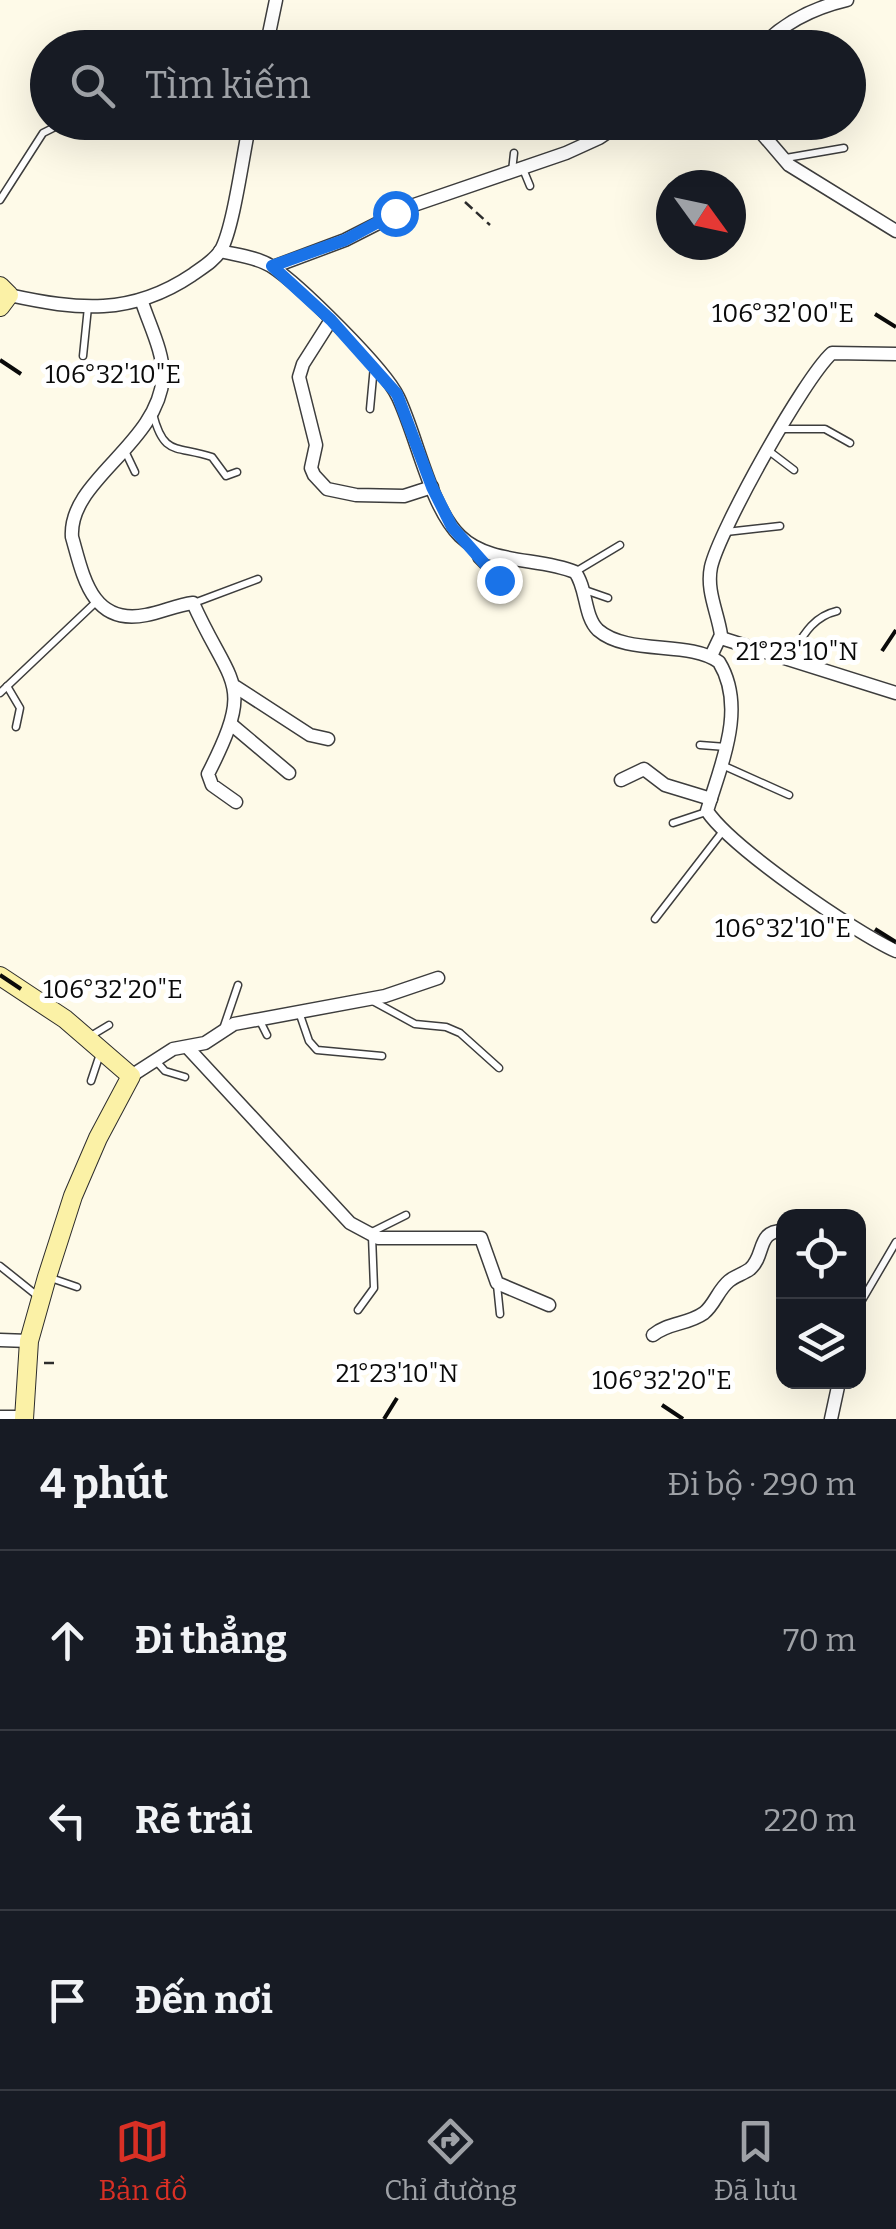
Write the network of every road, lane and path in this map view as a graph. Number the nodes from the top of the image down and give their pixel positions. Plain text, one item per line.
1 (276, 0) edge
2 (847, 0) edge
3 (270, 30) edge
4 (781, 30) edge
5 (39, 140) edge
6 (246, 140) edge
7 (594, 140) edge
8 (767, 140) edge
9 (844, 148) dead end
10 (514, 152) dead end
11 (783, 159) junction
12 (518, 171) junction
13 (530, 186) dead end
14 (456, 193) junction
15 (0, 200) edge
16 (490, 225) dead end
17 (896, 231) edge
18 (220, 251) junction
19 (272, 266) junction
20 (3, 296) edge
21 (142, 302) junction
22 (88, 307) junction
23 (331, 320) junction
24 (896, 354) edge
25 (83, 356) dead end
26 (374, 366) junction
27 (370, 409) dead end
28 (153, 413) junction
29 (781, 430) junction
30 (850, 444) dead end
31 (125, 451) junction
32 (769, 452) junction
33 (794, 470) dead end
34 (134, 472) dead end
35 (237, 472) dead end
36 (432, 487) junction
37 (780, 526) dead end
38 (725, 532) junction
39 (470, 544) junction
40 (620, 546) dead end
41 (575, 572) junction
42 (258, 579) dead end
43 (499, 580) dead end
44 (584, 590) junction
45 (608, 598) dead end
46 (96, 602) junction
47 (193, 603) junction
48 (838, 612) dead end
49 (721, 638) junction
50 (711, 656) junction
51 (788, 660) junction
52 (8, 686) junction
53 (236, 687) junction
54 (0, 692) edge
55 (896, 693) edge
56 (232, 725) junction
57 (16, 727) dead end
58 (328, 740) dead end
59 (700, 745) dead end
60 (726, 748) junction
61 (722, 765) junction
62 (290, 773) dead end
63 (621, 780) dead end
64 (789, 795) dead end
65 (236, 802) dead end
66 (709, 805) junction
67 (673, 822) dead end
68 (728, 838) junction
69 (656, 919) dead end
70 (896, 951) edge
71 (0, 976) edge
72 (438, 978) dead end
73 (238, 985) dead end
74 (367, 998) junction
75 (299, 1010) junction
76 (259, 1019) junction
77 (109, 1026) dead end
78 (223, 1029) junction
79 (267, 1035) dead end
80 (87, 1038) junction
81 (187, 1047) junction
82 (102, 1052) junction
83 (382, 1056) dead end
84 (156, 1060) junction
85 (499, 1068) dead end
86 (132, 1076) junction
87 (185, 1076) dead end
88 (91, 1081) dead end
89 (406, 1214) dead end
90 (776, 1231) edge
91 (369, 1235) junction
92 (896, 1242) edge
93 (0, 1266) edge
94 (47, 1277) junction
95 (497, 1284) junction
96 (76, 1288) dead end
97 (41, 1298) junction
98 (864, 1299) edge
99 (549, 1305) dead end
100 (358, 1310) dead end
101 (500, 1314) dead end
102 (653, 1335) dead end
103 (0, 1340) edge
104 (29, 1341) junction
105 (837, 1389) edge
106 (0, 1417) edge
107 (25, 1418) edge
108 (831, 1419) edge

1 - 3 street
2 - 4 street
5 - 15 lane
6 - 18 street
7 - 12 street
8 - 11 street
9 - 11 lane
10 - 12 lane
11 - 17 street
12 - 13 lane
12 - 14 street
14 - 16 path
14 - 19 street
18 - 19 street
18 - 21 street
19 - 23 street
20 - 22 street
21 - 22 street
21 - 28 street
22 - 25 lane
23 - 26 street
23 - 36 street
24 - 29 street
26 - 27 lane
26 - 36 street
28 - 31 street
28 - 35 lane
29 - 30 lane
29 - 32 street
31 - 34 lane
31 - 46 street
32 - 33 lane
32 - 38 street
36 - 39 street
37 - 38 lane
38 - 49 street
39 - 41 street
39 - 43 lane
40 - 41 lane
41 - 44 street
42 - 47 lane
44 - 45 lane
44 - 50 street
46 - 47 street
46 - 52 lane
47 - 53 street
48 - 51 lane
49 - 50 street
49 - 51 street
50 - 60 street
51 - 55 street
52 - 54 lane
52 - 57 lane
53 - 56 street
53 - 58 street
56 - 62 street
56 - 65 street
59 - 60 lane
60 - 61 street
61 - 64 lane
61 - 66 street
63 - 66 street
66 - 67 lane
66 - 68 street
68 - 69 lane
68 - 70 street
71 - 80 street
72 - 74 street
73 - 78 lane
74 - 75 street
74 - 85 lane
75 - 76 street
75 - 83 lane
76 - 78 street
76 - 79 lane
77 - 80 lane
78 - 81 street
80 - 82 street
81 - 84 street
81 - 91 street
82 - 86 street
82 - 88 lane
84 - 86 street
84 - 87 lane
86 - 94 street
89 - 91 lane
90 - 102 street
91 - 95 street
91 - 100 lane
92 - 98 lane
93 - 97 lane
94 - 96 lane
94 - 97 street
95 - 99 street
95 - 101 lane
97 - 104 street
103 - 104 street
104 - 107 street
105 - 108 street
106 - 107 street

